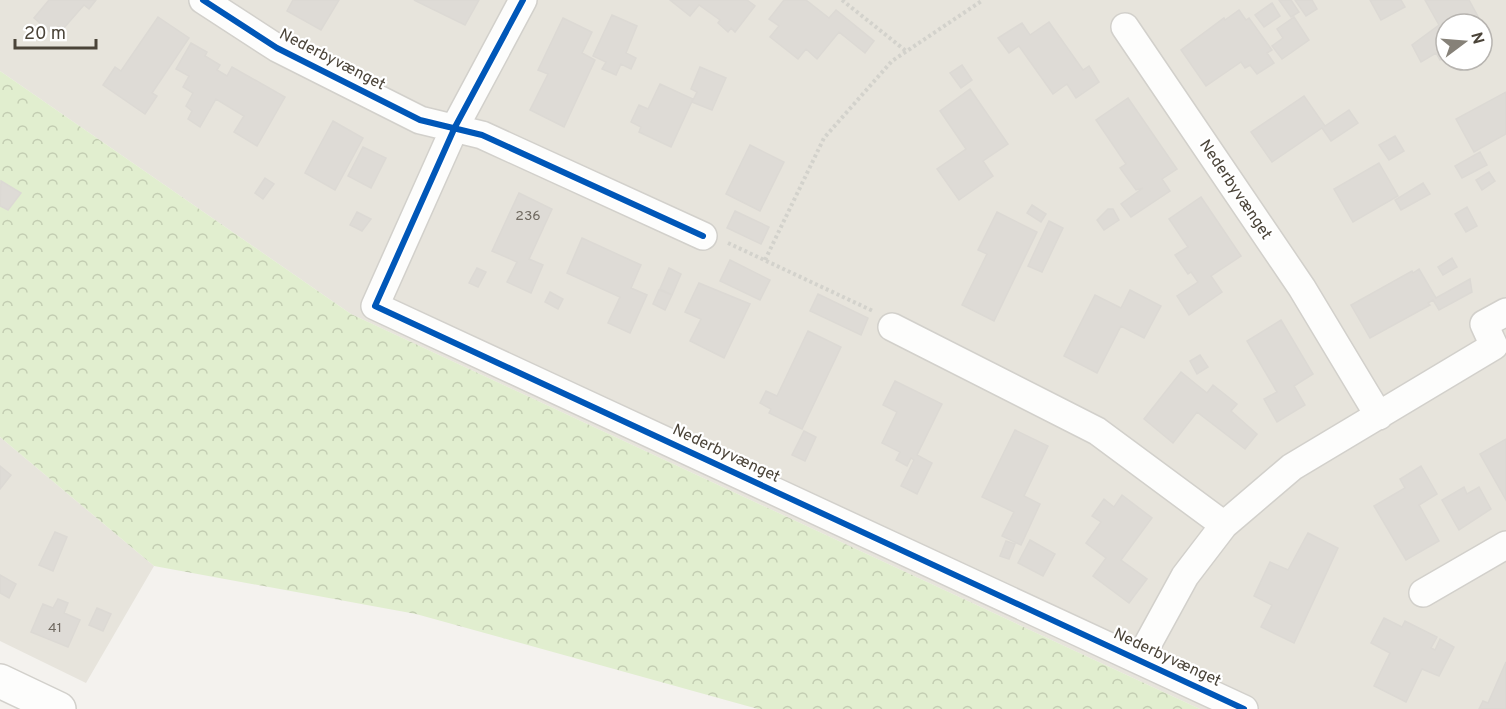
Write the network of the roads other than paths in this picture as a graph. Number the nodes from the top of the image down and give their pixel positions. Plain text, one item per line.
1 (203, 0) edge
2 (523, 0) edge
3 (1125, 27) dead end
4 (455, 127) junction
5 (704, 236) road end
6 (1506, 312) edge
7 (892, 327) road end
8 (1500, 356) edge
9 (1379, 416) junction
10 (1224, 525) junction
11 (1506, 545) edge
12 (1423, 593) dead end
13 (1139, 660) junction
14 (0, 681) edge
15 (59, 709) edge
16 (1244, 709) edge

1 - 4 street, Nederbyvænget
2 - 4 street, Nederbyvænget
3 - 9 street, Nederbyvænget
4 - 5 street, Nederbyvænget
4 - 13 street, Nederbyvænget
6 - 8 street, Nederbyvænget
7 - 10 street
8 - 9 street, Nederbyvænget
9 - 10 street, Nederbyvænget
10 - 13 street, Nederbyvænget
11 - 12 street
13 - 16 street, Nederbyvænget
14 - 15 street

